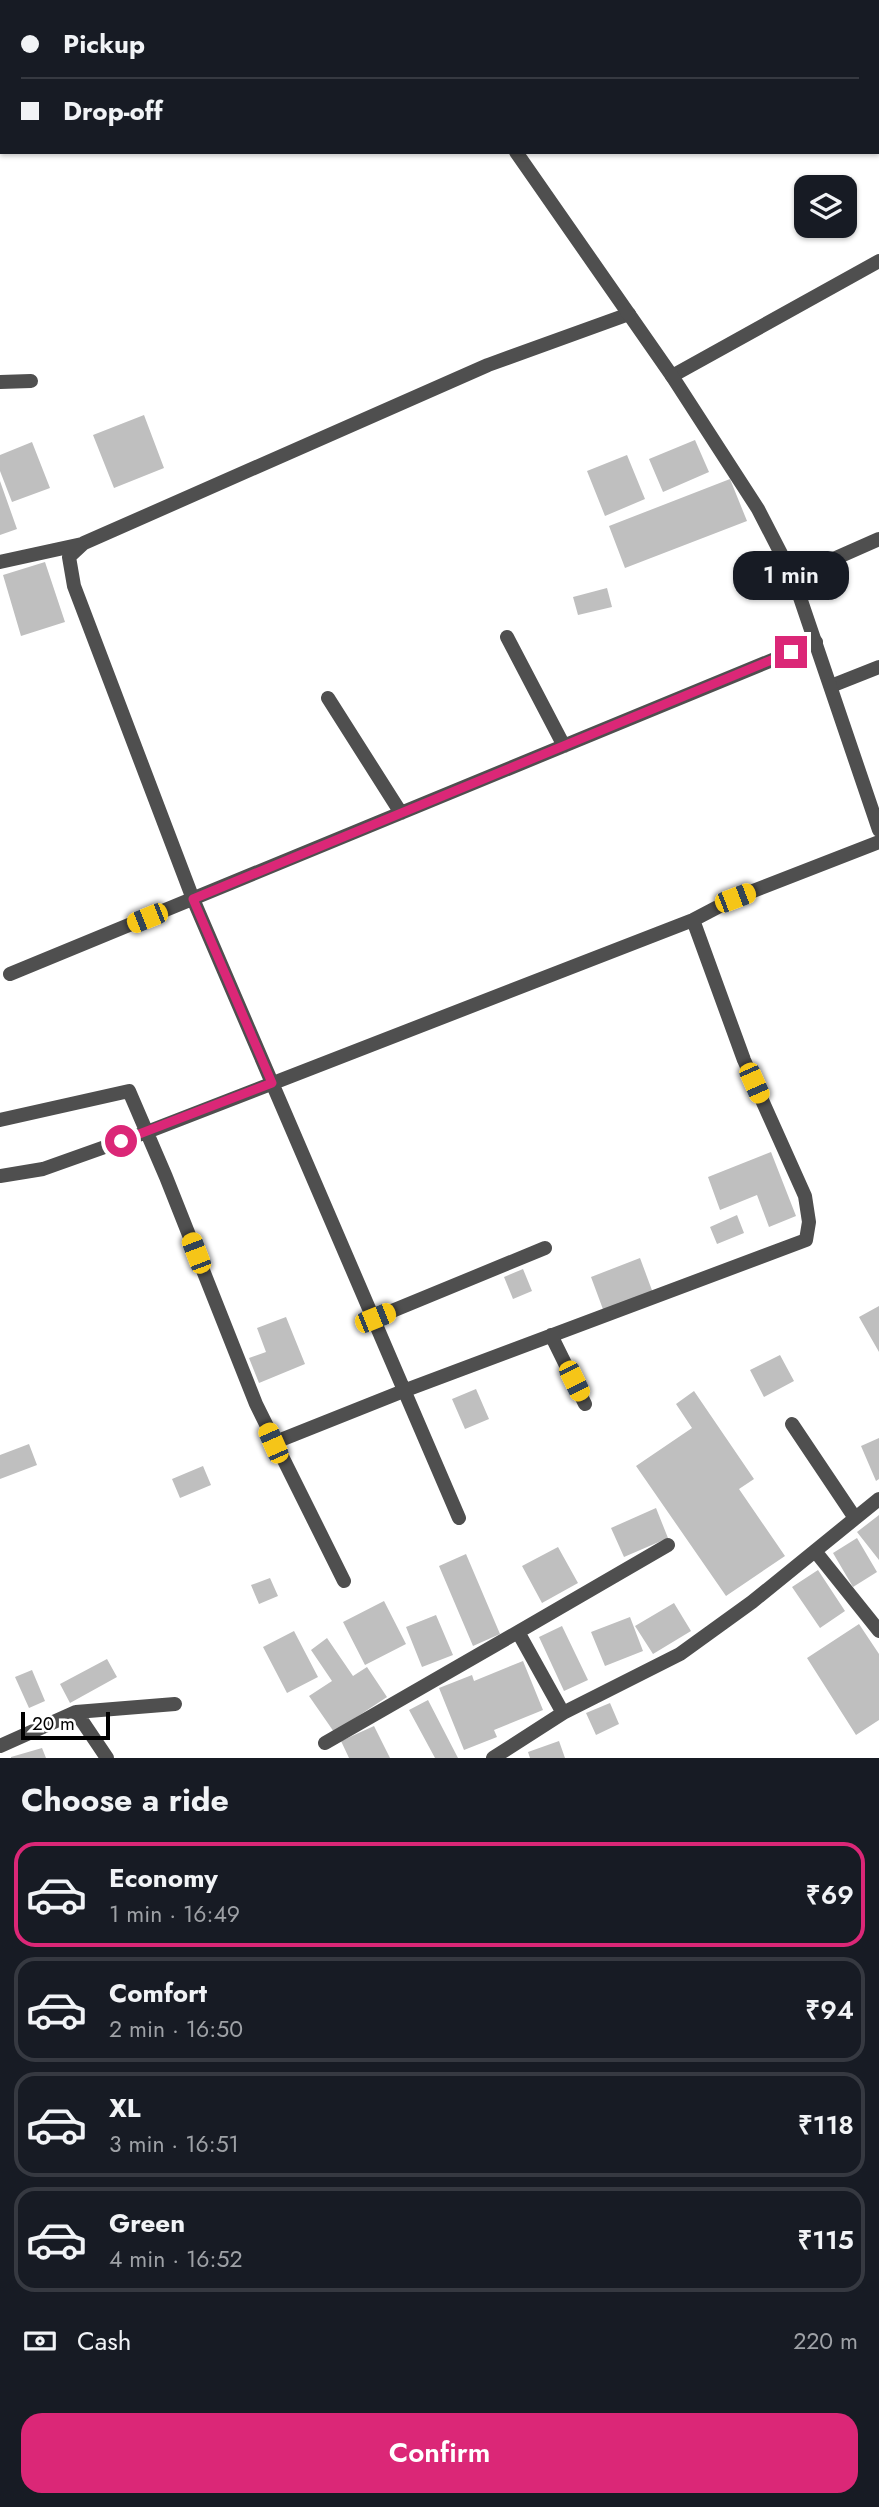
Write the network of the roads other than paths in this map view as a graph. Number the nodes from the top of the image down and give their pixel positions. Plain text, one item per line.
1 (517, 154) edge
2 (879, 261) edge
3 (628, 314) junction
4 (672, 376) junction
5 (31, 381) dead end
6 (0, 382) edge
7 (879, 539) edge
8 (84, 543) junction
9 (0, 562) edge
10 (793, 577) junction
11 (507, 637) dead end
12 (816, 642) junction
13 (879, 667) edge
14 (831, 686) junction
15 (328, 698) dead end
16 (564, 746) junction
17 (401, 813) junction
18 (879, 830) edge
19 (879, 842) edge
20 (193, 899) junction
21 (693, 920) junction
22 (10, 974) dead end
23 (272, 1083) junction
24 (0, 1120) edge
25 (147, 1132) junction
26 (0, 1176) edge
27 (545, 1248) dead end
28 (375, 1318) junction
29 (551, 1335) junction
30 (406, 1390) junction
31 (585, 1404) dead end
32 (792, 1424) dead end
33 (273, 1443) junction
34 (879, 1499) edge
35 (459, 1518) dead end
36 (855, 1518) junction
37 (668, 1545) dead end
38 (815, 1551) junction
39 (344, 1581) dead end
40 (879, 1631) edge
41 (518, 1632) junction
42 (175, 1704) dead end
43 (76, 1712) junction
44 (563, 1713) junction
45 (325, 1742) dead end
46 (0, 1746) edge
47 (107, 1758) edge
48 (493, 1758) edge

1 - 3 street
2 - 4 street
3 - 4 street
3 - 8 street
4 - 10 street
5 - 6 street
7 - 10 street
8 - 9 street
8 - 20 street
10 - 12 street
11 - 16 street
12 - 14 street
12 - 16 street
13 - 14 street
14 - 18 street
15 - 17 street
16 - 17 street
17 - 20 street
19 - 21 street
20 - 22 street
20 - 23 street
21 - 23 street
21 - 29 street
23 - 25 street
23 - 28 street
24 - 25 street
25 - 26 street
25 - 33 street
27 - 28 street
28 - 30 street
29 - 30 street
29 - 31 street
30 - 33 street
30 - 35 street
32 - 36 street
33 - 39 street
34 - 36 street
36 - 38 street
37 - 41 street
38 - 40 street
38 - 44 street
41 - 44 street
41 - 45 street
42 - 43 street
43 - 46 street
43 - 47 street
44 - 48 street

